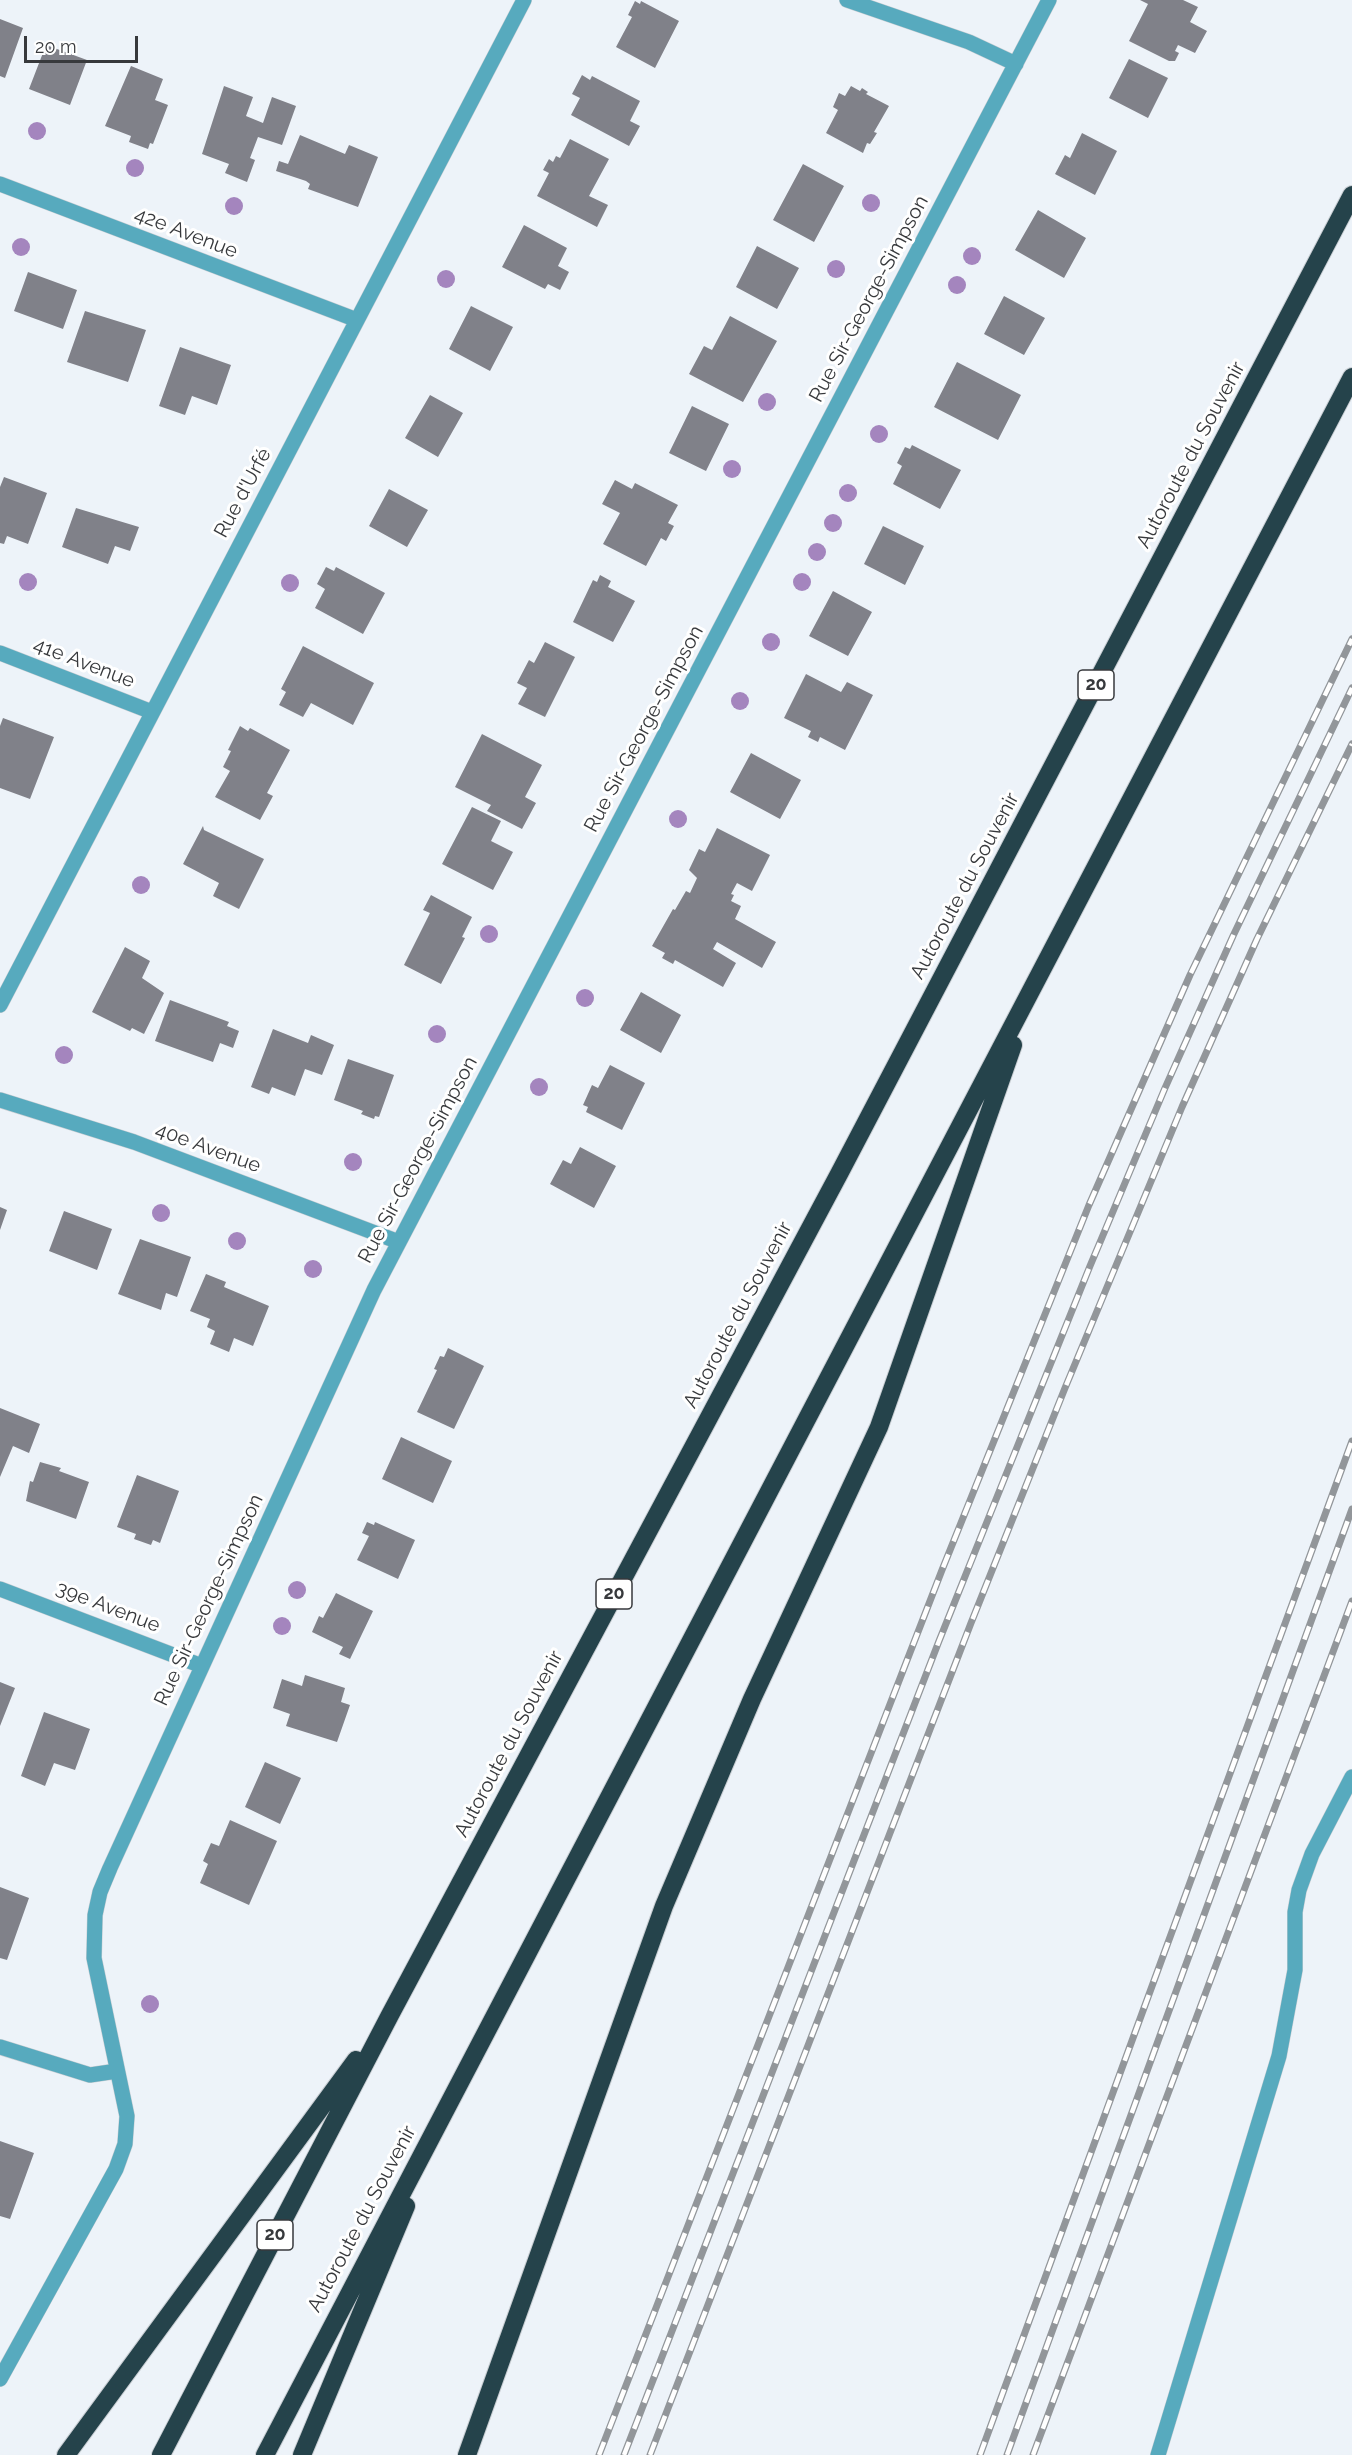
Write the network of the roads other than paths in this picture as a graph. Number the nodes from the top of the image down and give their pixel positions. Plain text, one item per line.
1 (524, 0) edge
2 (847, 0) edge
3 (1049, 0) edge
4 (1016, 64) junction
5 (0, 184) edge
6 (1352, 195) edge
7 (357, 320) junction
8 (1352, 377) edge
9 (0, 653) edge
10 (152, 712) junction
11 (1035, 985) junction
12 (0, 1005) edge
13 (0, 1100) edge
14 (399, 1242) junction
15 (0, 1589) edge
16 (202, 1666) junction
17 (1352, 1777) edge
18 (390, 2015) junction
19 (0, 2046) edge
20 (117, 2071) junction
21 (456, 2088) junction
22 (0, 2379) edge
23 (66, 2455) edge
24 (161, 2455) edge
25 (265, 2455) edge
26 (302, 2455) edge
27 (468, 2455) edge
28 (1158, 2455) edge

1 - 7 street, Rue d'Urfé
2 - 4 street
3 - 4 street, Rue Sir-George-Simpson
4 - 14 street, Rue Sir-George-Simpson
5 - 7 street, 42e Avenue
6 - 18 highway, Autoroute du Souvenir / 20
7 - 10 street, Rue d'Urfé
8 - 11 highway, Autoroute du Souvenir
9 - 10 street, 41e Avenue
10 - 12 street, Rue d'Urfé
11 - 21 highway, Autoroute du Souvenir
11 - 27 highway
13 - 14 street, 40e Avenue
14 - 16 street, Rue Sir-George-Simpson
15 - 16 street, 39e Avenue
16 - 20 street, Rue Sir-George-Simpson
17 - 28 street
18 - 23 highway
18 - 24 highway, Autoroute du Souvenir / 20
19 - 20 street
20 - 22 street, Rue Sir-George-Simpson
21 - 25 highway, Autoroute du Souvenir
21 - 26 highway

